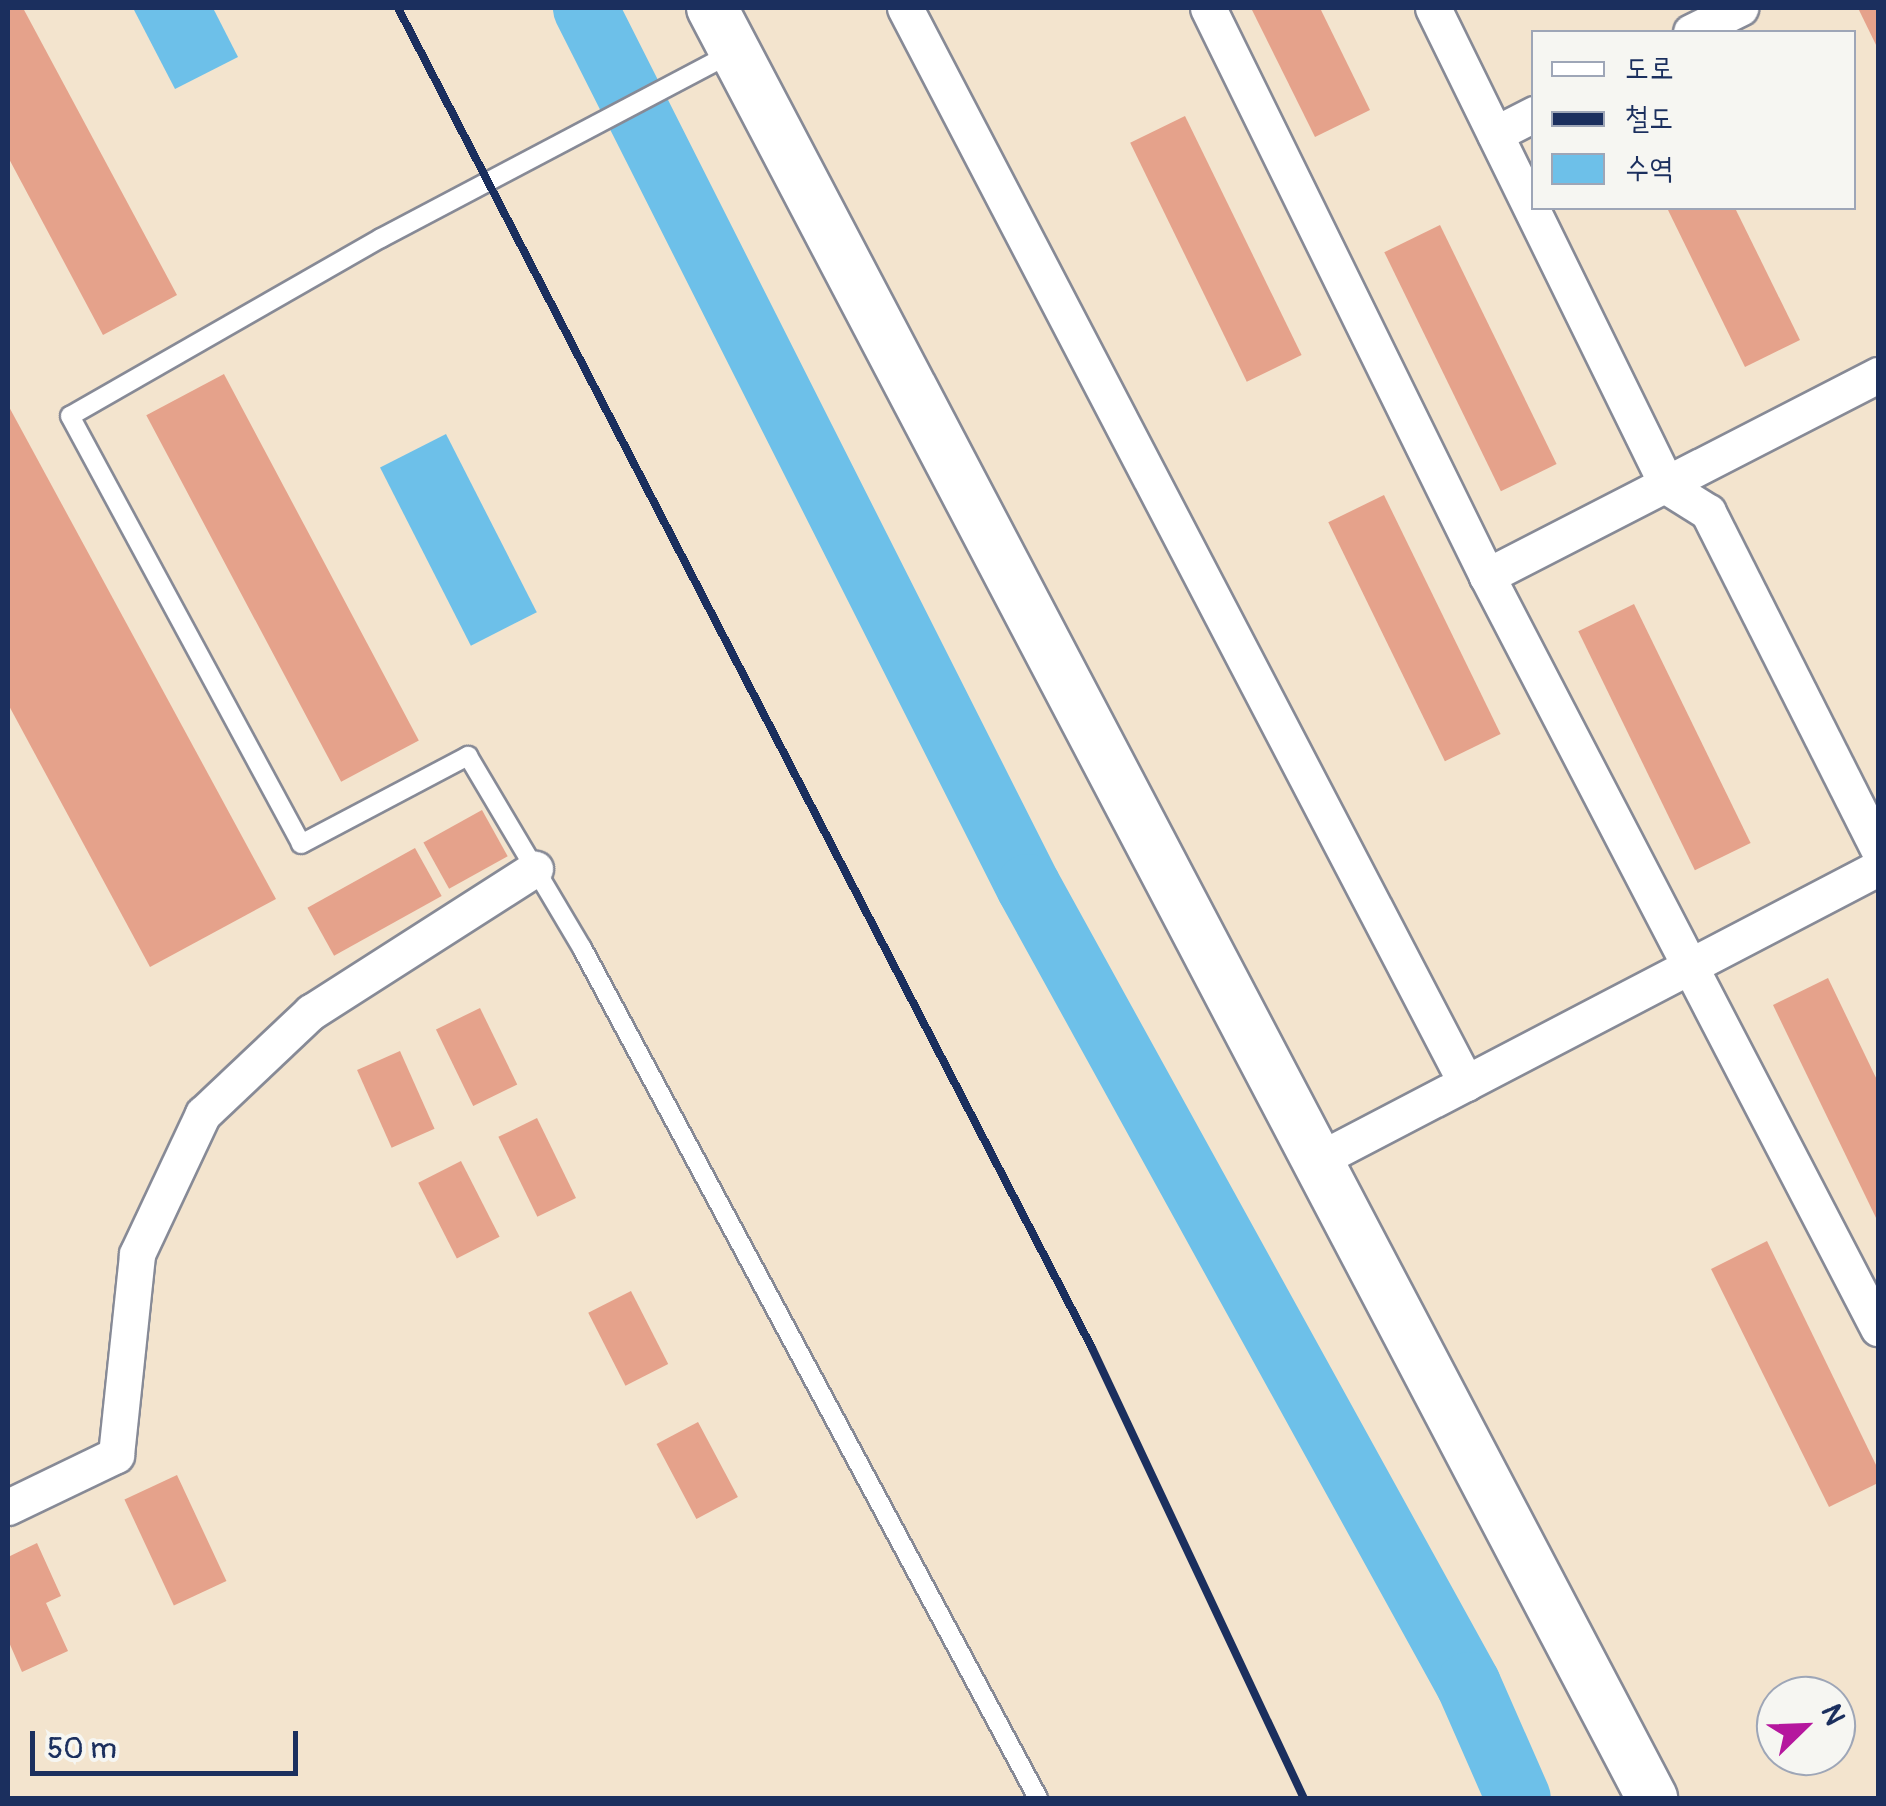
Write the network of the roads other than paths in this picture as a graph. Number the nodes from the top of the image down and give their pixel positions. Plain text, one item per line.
1 (712, 8) edge
2 (905, 8) edge
3 (1208, 8) edge
4 (1433, 8) edge
5 (1740, 8) edge
6 (1695, 30) edge
7 (735, 51) junction
8 (1531, 116) edge
9 (1494, 134) junction
10 (1531, 209) edge
11 (1531, 210) edge
12 (1878, 374) edge
13 (1668, 487) junction
14 (1487, 576) junction
15 (1878, 848) edge
16 (1878, 868) edge
17 (535, 869) junction
18 (1690, 966) junction
19 (1466, 1083) junction
20 (1318, 1160) junction
21 (1878, 1328) edge
22 (8, 1507) edge
23 (1038, 1798) edge
24 (1652, 1798) edge

1 - 7 street
2 - 19 street
3 - 14 street
4 - 9 street
5 - 6 street
7 - 17 lane
7 - 20 street
8 - 9 street
9 - 10 street
11 - 13 street
12 - 13 street
13 - 14 street
13 - 15 street
14 - 18 street
16 - 18 street
17 - 22 street
17 - 23 lane
18 - 19 street
18 - 21 street
19 - 20 street
20 - 24 street

